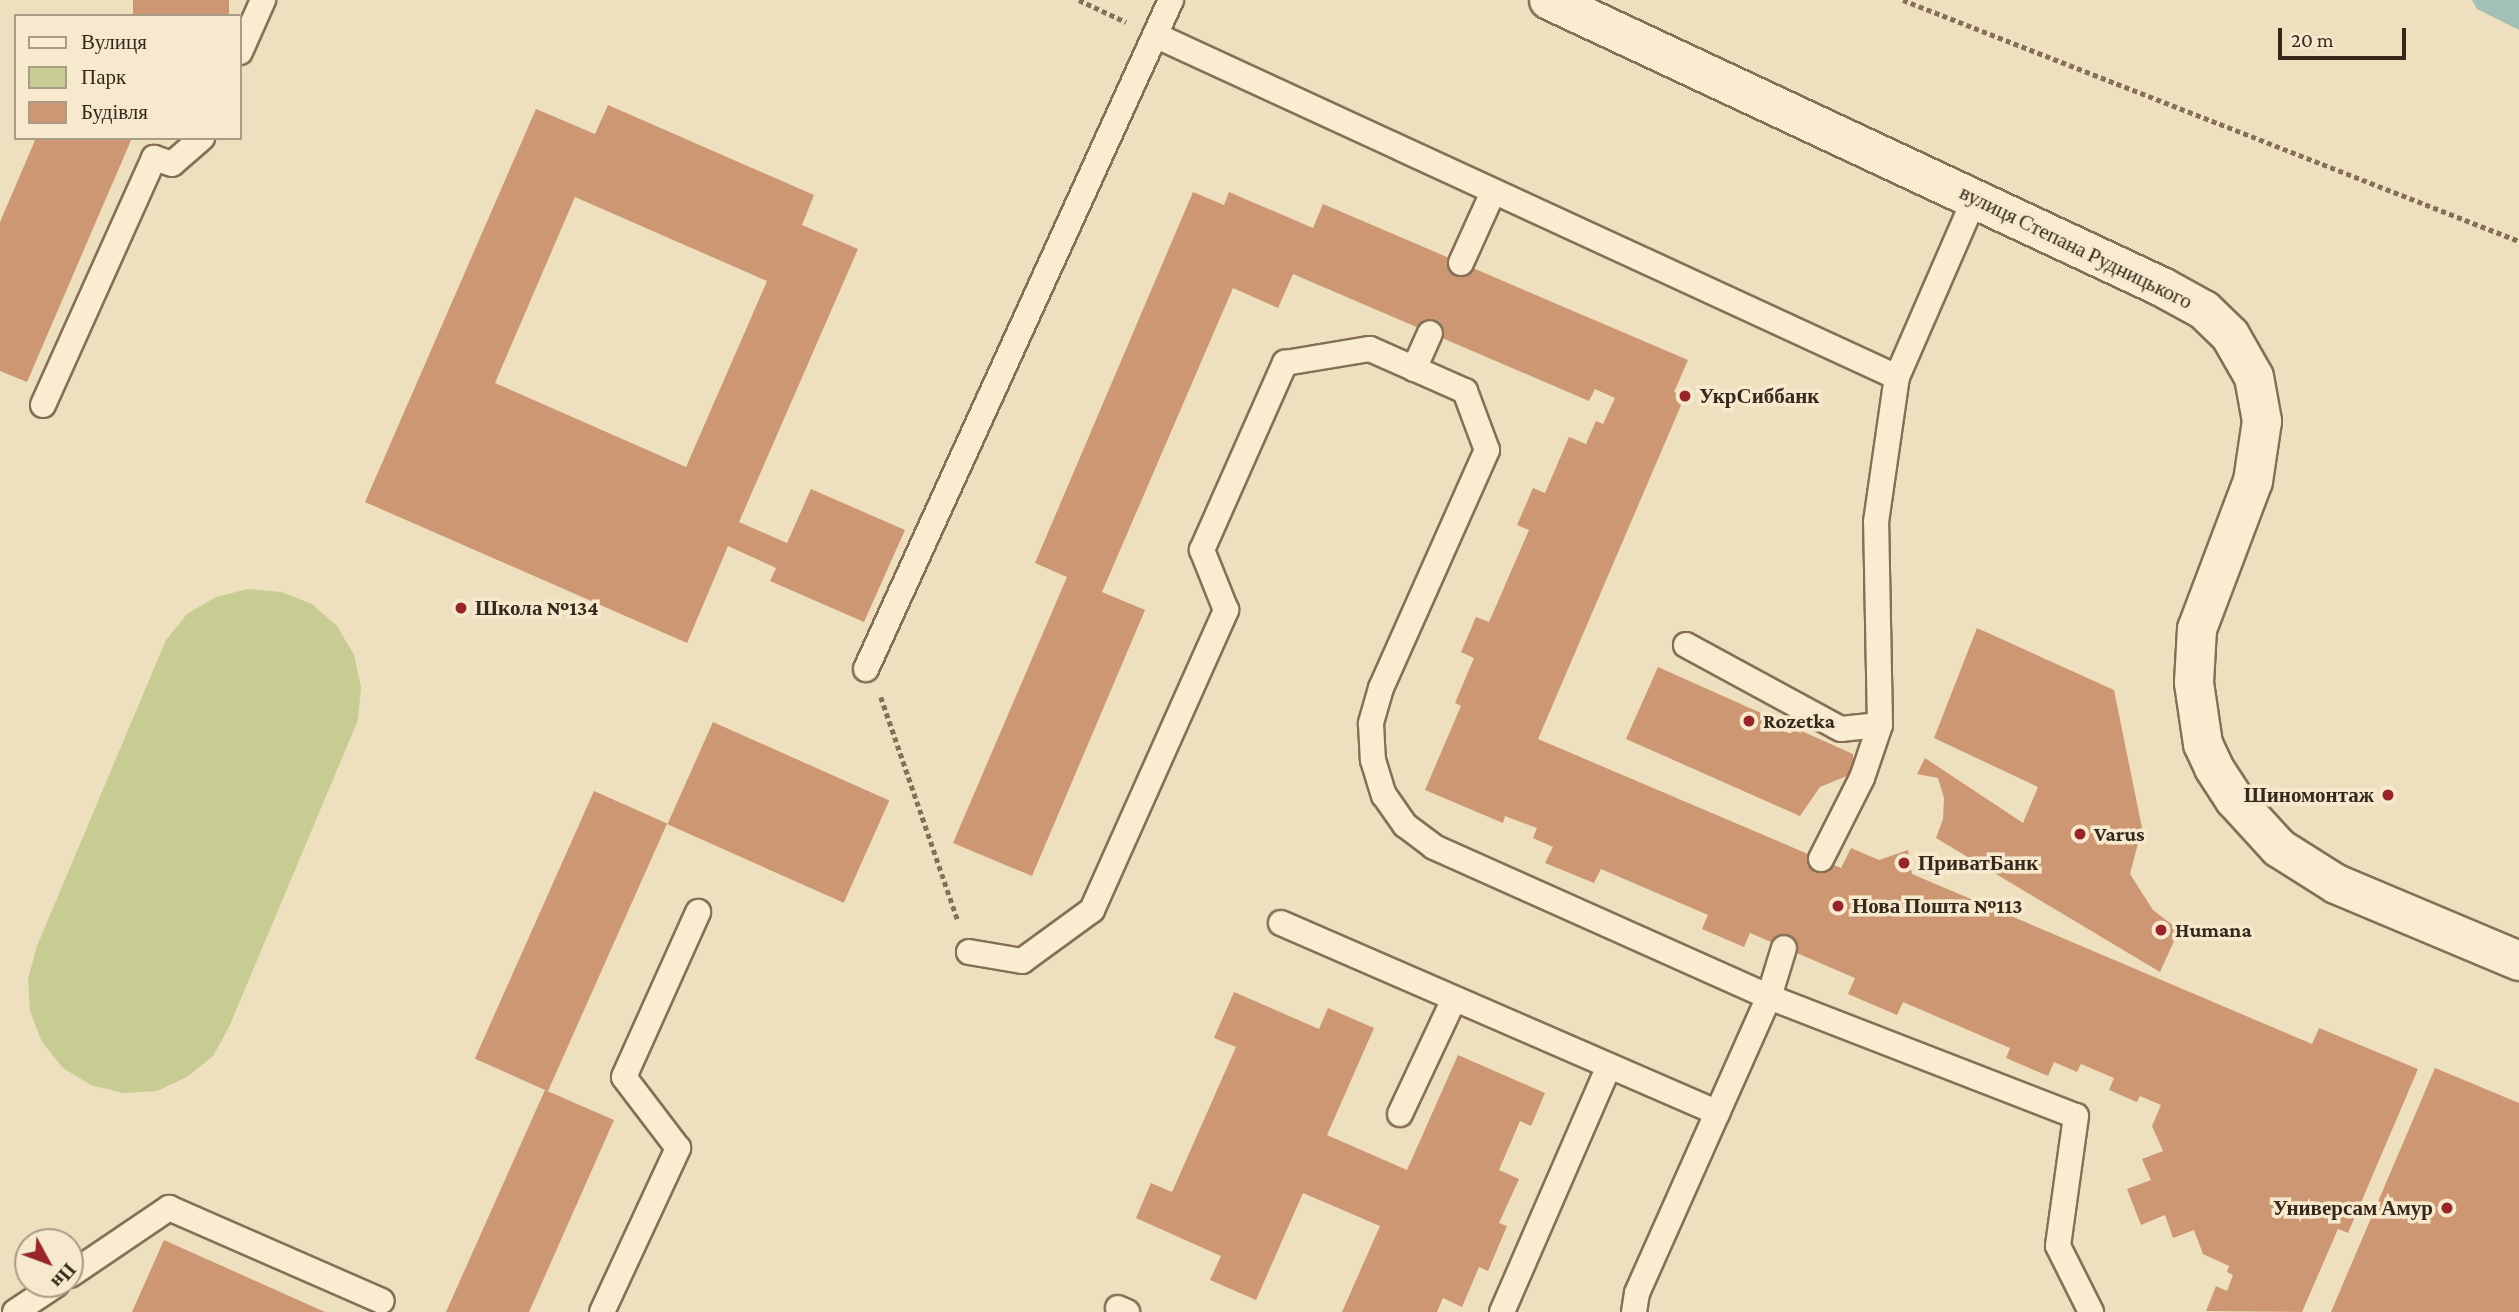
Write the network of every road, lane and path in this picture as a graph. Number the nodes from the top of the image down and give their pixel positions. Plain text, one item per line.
1 (263, 0) edge
2 (1079, 0) edge
3 (1171, 0) edge
4 (1549, 0) edge
5 (1903, 0) edge
6 (1156, 36) junction
7 (242, 47) edge
8 (200, 140) edge
9 (1493, 192) junction
10 (1975, 198) junction
11 (2519, 241) edge
12 (1461, 263) dead end
13 (1430, 333) dead end
14 (1414, 369) junction
15 (1897, 377) junction
16 (43, 405) dead end
17 (1685, 645) dead end
18 (866, 668) joint
19 (1880, 725) junction
20 (1821, 859) dead end
21 (698, 912) dead end
22 (1281, 923) dead end
23 (1784, 948) dead end
24 (969, 952) joint
25 (2519, 961) edge
26 (1769, 998) junction
27 (1454, 999) junction
28 (1609, 1066) junction
29 (1717, 1113) junction
30 (1400, 1114) dead end
31 (84, 1266) edge
32 (36, 1298) edge
33 (382, 1301) dead end
34 (15, 1312) edge
35 (602, 1312) edge
36 (1502, 1312) edge
37 (1633, 1312) edge
38 (2091, 1312) edge

1 - 7 lane
2 - 6 path
3 - 6 lane
4 - 10 street, вулиця Степана Рудницького
5 - 11 path
6 - 9 lane
6 - 18 lane
8 - 16 lane
9 - 12 lane
9 - 15 lane
10 - 15 lane
10 - 25 street, вулиця Степана Рудницького
13 - 14 lane
14 - 24 lane
14 - 26 lane
15 - 19 lane
17 - 19 lane
18 - 24 path
19 - 20 lane
21 - 35 lane
22 - 27 lane
23 - 26 lane
26 - 29 lane
26 - 38 lane
27 - 28 lane
27 - 30 lane
28 - 29 lane
28 - 36 lane
29 - 37 lane
31 - 33 lane
32 - 34 lane

